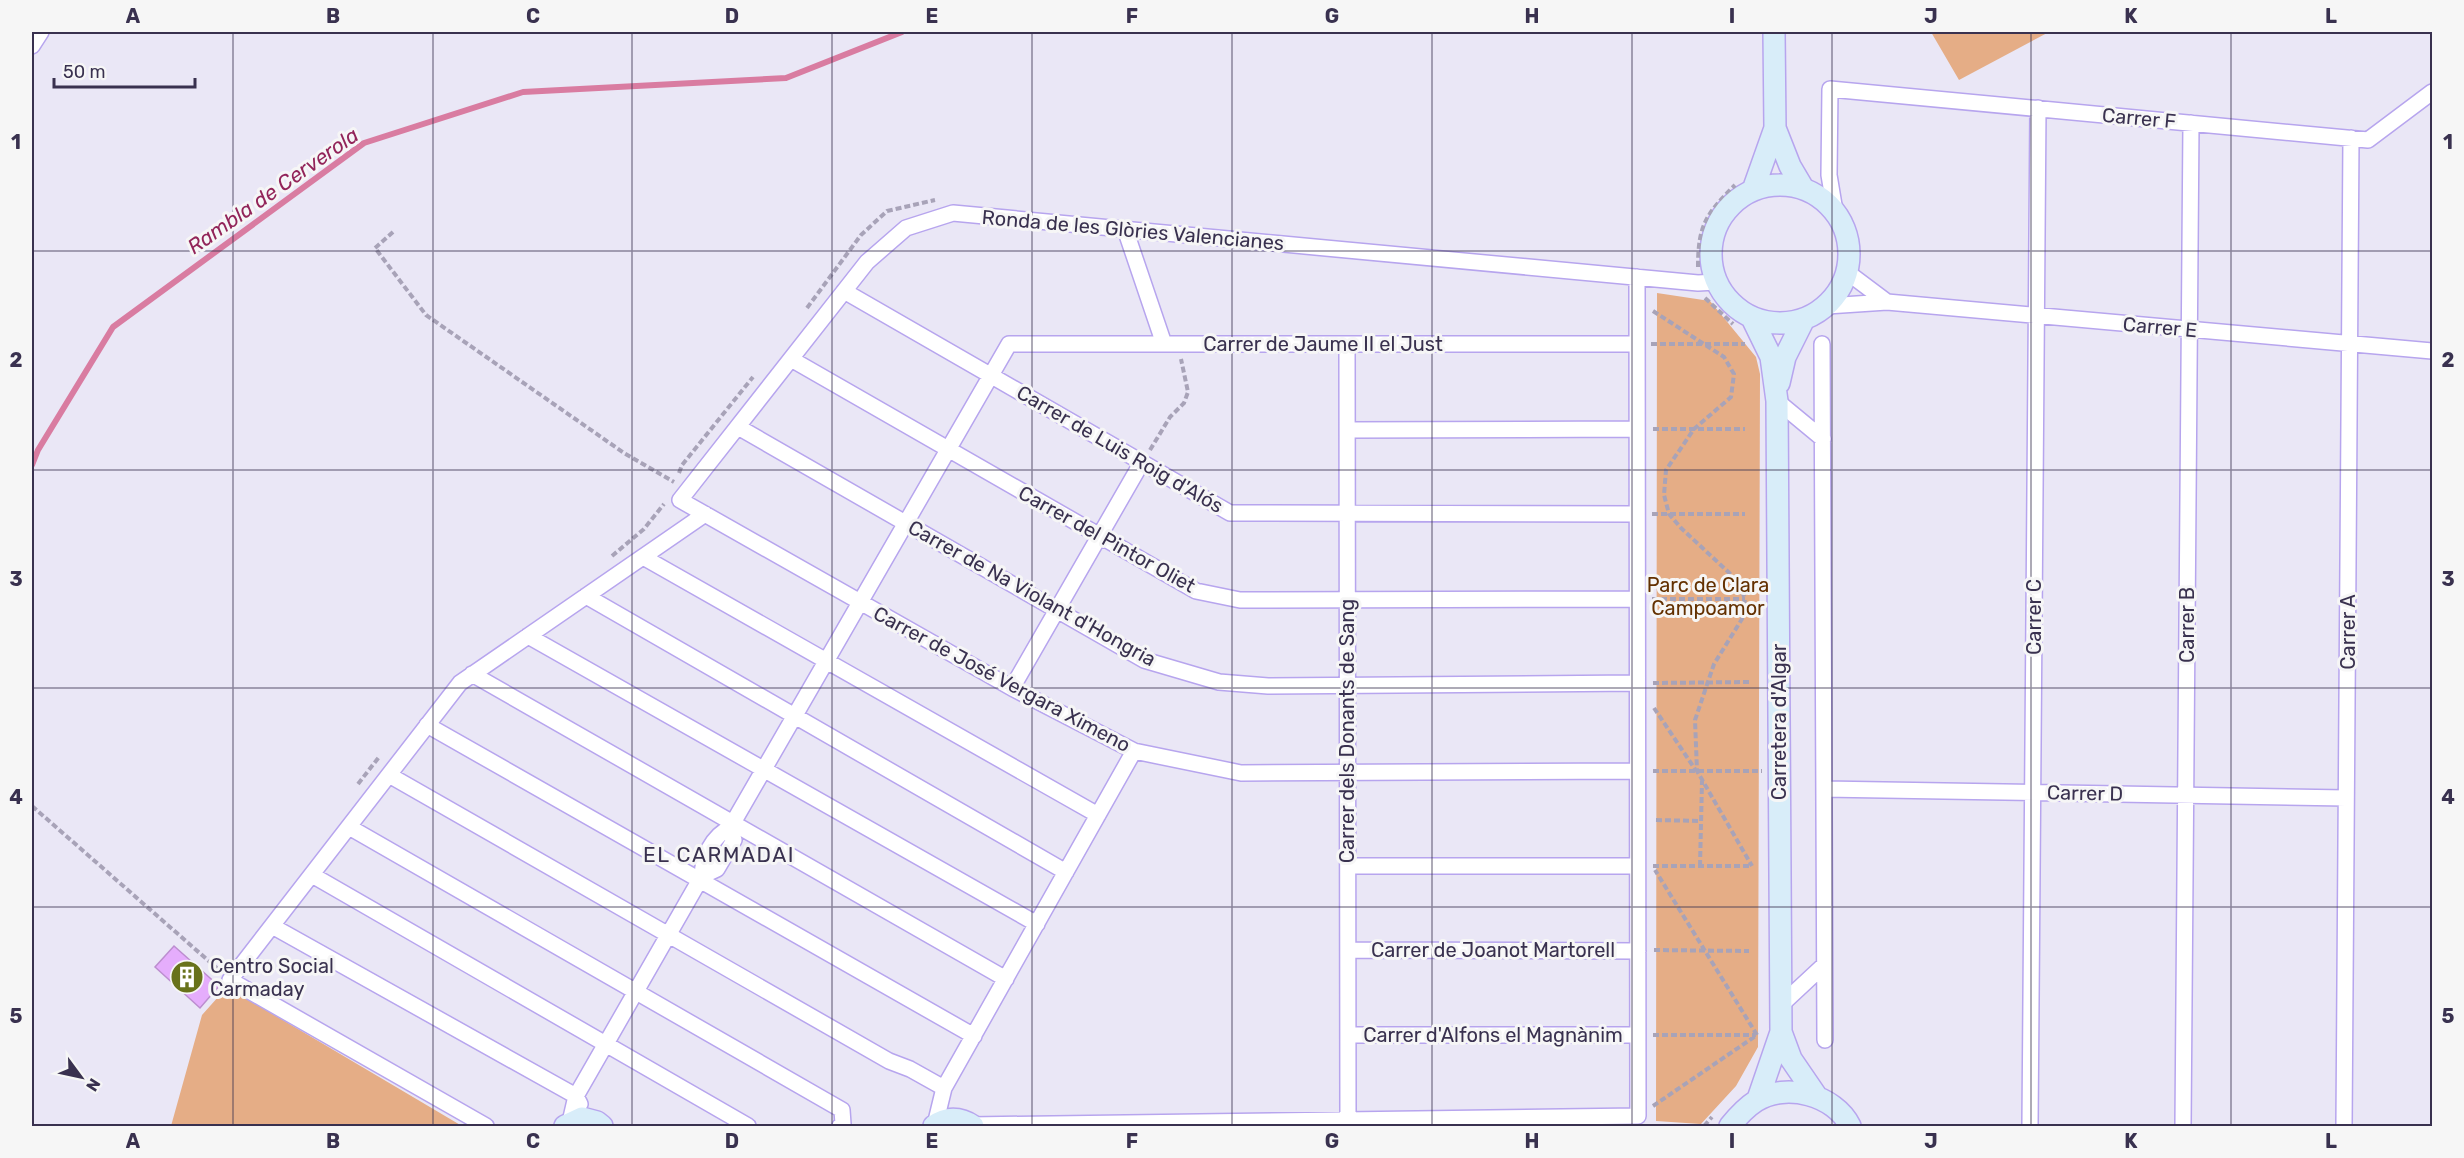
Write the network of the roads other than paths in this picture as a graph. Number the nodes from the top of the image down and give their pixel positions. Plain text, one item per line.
1 (41, 32) edge
2 (1774, 32) edge
3 (32, 45) edge
4 (2433, 92) edge
5 (2038, 108) junction
6 (2191, 123) junction
7 (1775, 128) junction
8 (2352, 138) junction
9 (1747, 184) junction
10 (1803, 188) junction
11 (1835, 211) junction
12 (1125, 229) junction
13 (1847, 272) junction
14 (1637, 277) junction
15 (1707, 282) junction
16 (844, 291) junction
17 (1887, 302) junction
18 (1827, 306) junction
19 (2037, 315) junction
20 (1804, 319) junction
21 (1746, 324) junction
22 (2189, 329) junction
23 (1172, 344) junction
24 (1347, 344) junction
25 (1636, 344) junction
26 (1822, 344) dead end
27 (2350, 344) junction
28 (2433, 351) edge
29 (791, 359) junction
30 (990, 376) junction
31 (1777, 396) junction
32 (738, 427) junction
33 (1637, 429) junction
34 (1347, 430) junction
35 (1823, 439) junction
36 (948, 449) junction
37 (1145, 464) junction
38 (680, 500) joint
39 (1347, 513) junction
40 (705, 514) junction
41 (1637, 514) junction
42 (905, 523) junction
43 (1100, 536) junction
44 (643, 557) junction
45 (586, 596) junction
46 (1637, 599) junction
47 (1347, 600) junction
48 (860, 602) junction
49 (1057, 610) junction
50 (528, 636) junction
51 (826, 661) junction
52 (472, 674) junction
53 (1637, 683) junction
54 (1347, 685) junction
55 (1012, 688) junction
56 (795, 716) junction
57 (428, 725) junction
58 (1134, 751) junction
59 (764, 770) junction
60 (1637, 771) junction
61 (1347, 773) junction
62 (389, 775) junction
63 (1824, 789) junction
64 (2033, 792) junction
65 (2186, 795) junction
66 (2346, 798) junction
67 (1098, 814) junction
68 (732, 826) junction
69 (349, 827) junction
70 (1348, 866) junction
71 (1645, 866) junction
72 (1066, 872) junction
73 (312, 874) junction
74 (701, 878) junction
75 (1036, 924) junction
76 (272, 926) junction
77 (668, 935) junction
78 (1348, 950) junction
79 (1638, 951) junction
80 (1824, 965) junction
81 (1006, 979) junction
82 (637, 991) junction
83 (1780, 1006) junction
84 (1773, 1033) junction
85 (1348, 1035) junction
86 (1638, 1035) junction
87 (974, 1036) junction
88 (1824, 1041) dead end
89 (606, 1044) junction
90 (944, 1088) junction
91 (576, 1096) junction
92 (1817, 1097) junction
93 (1758, 1099) junction
94 (1724, 1118) edge
95 (1348, 1119) junction
96 (967, 1123) edge
97 (581, 1124) edge
98 (486, 1126) edge
99 (748, 1126) edge
100 (840, 1126) edge
101 (934, 1126) edge
102 (1850, 1126) edge
103 (2030, 1126) edge
104 (2183, 1126) edge
105 (2344, 1126) edge

1 - 3 street
2 - 7 main road
4 - 8 street, Carrer F
5 - 6 street, Carrer F
5 - 11 street, Carrer F
5 - 19 street, Carrer C
6 - 8 street, Carrer F
6 - 22 street, Carrer B
7 - 9 main road
7 - 10 main road
8 - 27 street, Carrer A
9 - 10 main road
9 - 15 main road
10 - 11 main road
11 - 13 main road
12 - 14 street, Ronda de les Glòries Valencianes
12 - 16 street, Ronda de les Glòries Valencianes
12 - 23 street
13 - 17 street
13 - 18 main road
14 - 15 street, Ronda de les Glòries Valencianes
14 - 25 street
15 - 21 main road
16 - 29 street, Ronda de les Glòries Valencianes
16 - 30 street, Carrer de Luis Roig d'Alós
17 - 18 street, Carrer E
17 - 19 street, Carrer E
18 - 20 main road
19 - 22 street, Carrer E
19 - 64 street, Carrer C
20 - 21 main road
20 - 31 main road, Carretera d'Algar
21 - 31 main road, Carretera d'Algar
22 - 27 street, Carrer E
22 - 65 street, Carrer B
23 - 24 street, Carrer de Jaume II el Just
23 - 30 street, Carrer de Jaume II el Just
24 - 25 street, Carrer de Jaume II el Just
24 - 34 street, Carrer dels Donants de Sang
25 - 33 street
26 - 35 street
27 - 28 street, Carrer E
27 - 66 street, Carrer A
29 - 32 street, Ronda de les Glòries Valencianes
29 - 36 street, Carrer del Pintor Oliet
30 - 36 street
30 - 37 street, Carrer de Luis Roig d'Alós
31 - 35 street
31 - 83 main road, Carretera d'Algar
32 - 38 street, Ronda de les Glòries Valencianes
32 - 42 street, Carrer de Na Violant d'Hongria
33 - 34 street
33 - 41 street
34 - 39 street, Carrer dels Donants de Sang
35 - 63 street
36 - 42 street
36 - 43 street, Carrer del Pintor Oliet
37 - 39 street, Carrer de Luis Roig d'Alós
37 - 43 street
38 - 40 street, Carrer de José Vergara Ximeno
39 - 41 street, Carrer de Luis Roig d'Alós
39 - 47 street, Carrer dels Donants de Sang
40 - 44 street
40 - 48 street, Carrer de José Vergara Ximeno
41 - 46 street
42 - 48 street
42 - 49 street, Carrer de Na Violant d'Hongria
43 - 47 street, Carrer del Pintor Oliet
43 - 49 street
44 - 45 street
44 - 51 street
45 - 50 street
45 - 56 street
46 - 47 street, Carrer del Pintor Oliet
46 - 53 street
47 - 54 street, Carrer dels Donants de Sang
48 - 51 street
48 - 55 street, Carrer de José Vergara Ximeno
49 - 54 street, Carrer de Na Violant d'Hongria
49 - 55 street
50 - 52 street
50 - 59 street
51 - 56 street
51 - 67 street
52 - 57 street
52 - 68 street
53 - 54 street, Carrer de Na Violant d'Hongria
53 - 60 street
54 - 61 street, Carrer dels Donants de Sang
55 - 58 street, Carrer de José Vergara Ximeno
56 - 59 street
56 - 72 street
57 - 62 street
57 - 74 street
58 - 61 street, Carrer de José Vergara Ximeno
58 - 67 street
59 - 68 street
59 - 75 street
60 - 61 street, Carrer de José Vergara Ximeno
60 - 71 street
61 - 70 street, Carrer dels Donants de Sang
62 - 69 street
62 - 77 street
63 - 64 street, Carrer D
63 - 80 street
64 - 65 street, Carrer D
64 - 103 street, Carrer C
65 - 66 street, Carrer D
65 - 104 street, Carrer B
66 - 105 street, Carrer A
67 - 72 street
68 - 74 street
68 - 81 street
69 - 73 street
69 - 82 street
70 - 71 street
70 - 78 street, Carrer dels Donants de Sang
71 - 79 street
72 - 75 street
73 - 76 street
73 - 89 street
74 - 77 street
74 - 87 street
75 - 81 street
76 - 91 street
76 - 98 street
77 - 82 street
77 - 90 street
78 - 79 street, Carrer de Joanot Martorell
78 - 85 street, Carrer dels Donants de Sang
79 - 86 street
80 - 83 street
80 - 88 street
81 - 87 street
82 - 89 street
82 - 100 street
83 - 84 main road, Carretera d'Algar
84 - 92 main road, Carretera d'Algar
84 - 93 main road, Carretera d'Algar
85 - 86 street, Carrer d'Alfons el Magnànim
85 - 95 street, Carrer dels Donants de Sang
86 - 95 street
87 - 90 street
89 - 91 street
89 - 99 street
90 - 96 street
90 - 101 street
91 - 97 street
92 - 93 main road
92 - 102 main road
93 - 94 main road
95 - 96 street
96 - 101 main road

